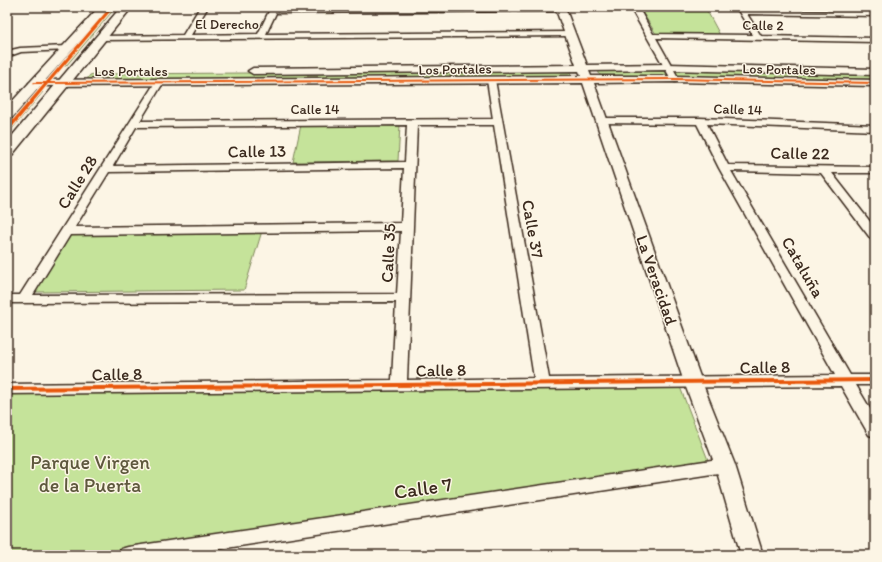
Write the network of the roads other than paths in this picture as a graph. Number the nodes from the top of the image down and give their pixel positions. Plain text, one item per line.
1 (105, 7) edge
2 (127, 7) edge
3 (204, 7) edge
4 (634, 7) edge
5 (560, 8) edge
6 (274, 9) edge
7 (740, 10) edge
8 (875, 14) edge
9 (570, 34) junction
10 (651, 36) junction
11 (186, 37) junction
12 (261, 37) junction
13 (101, 38) junction
14 (759, 38) junction
15 (875, 40) edge
16 (67, 48) junction
17 (7, 54) edge
18 (668, 67) junction
19 (875, 72) edge
20 (44, 73) junction
21 (73, 73) junction
22 (584, 73) junction
23 (675, 79) junction
24 (491, 80) junction
25 (35, 83) junction
26 (64, 83) junction
27 (159, 83) junction
28 (875, 83) edge
29 (7, 115) edge
30 (601, 120) junction
31 (412, 122) junction
32 (498, 122) junction
33 (700, 122) junction
34 (133, 124) junction
35 (875, 128) edge
36 (7, 152) edge
37 (409, 165) junction
38 (724, 168) junction
39 (105, 169) junction
40 (824, 169) junction
41 (875, 170) edge
42 (870, 224) edge
43 (406, 226) junction
44 (66, 231) junction
45 (875, 236) edge
46 (403, 298) junction
47 (7, 299) edge
48 (24, 299) junction
49 (846, 380) junction
50 (875, 380) edge
51 (693, 382) junction
52 (542, 383) junction
53 (399, 385) junction
54 (7, 389) edge
55 (875, 431) edge
56 (725, 465) junction
57 (128, 555) edge
58 (752, 555) edge

1 - 16 main road
2 - 13 main road
3 - 11 street
4 - 10 street
5 - 6 street
5 - 9 street, La Veracidad
6 - 12 street
7 - 8 street
7 - 14 street
9 - 12 street, El Derecho
9 - 22 street, La Veracidad
10 - 14 street, Calle 2
10 - 18 street
11 - 12 street, El Derecho
11 - 13 street, El Derecho
13 - 21 main road
14 - 15 street, Calle 2
16 - 17 street
16 - 20 main road
18 - 19 street, Los Portales
18 - 22 street, Los Portales
18 - 23 street
20 - 21 street, Los Portales
20 - 25 main road
21 - 22 street, Los Portales
21 - 26 main road
22 - 23 street, Los Portales
22 - 24 street, Los Portales
22 - 30 street, La Veracidad
23 - 28 street, Los Portales
24 - 27 street, Los Portales
24 - 32 street, Calle 37
25 - 26 street, Los Portales
25 - 29 main road
26 - 27 street, Los Portales
26 - 36 main road
27 - 34 street, Calle 28
30 - 33 street, Calle 14
30 - 51 street, La Veracidad
31 - 32 street, Calle 14
31 - 34 street, Calle 14
31 - 37 street, Calle 35
32 - 52 street, Calle 37
33 - 35 street, Calle 14
33 - 38 street, Cataluña
34 - 39 street, Calle 28
37 - 39 street, Calle 13
37 - 43 street, Calle 35
38 - 40 street, Calle 22
38 - 49 street, Cataluña
39 - 44 street, Calle 28
40 - 41 street, Calle 22
40 - 42 street
42 - 45 street
43 - 44 street
43 - 46 street, Calle 35
44 - 48 street, Calle 28
46 - 48 street
46 - 53 street, Calle 35
47 - 48 street
49 - 50 street, Calle 8
49 - 51 street, Calle 8
49 - 55 street, Cataluña
51 - 52 street, Calle 8
51 - 56 street, La Veracidad
52 - 53 street, Calle 8
53 - 54 street, Calle 8
56 - 57 street, Calle 7
56 - 58 street, La Veracidad

